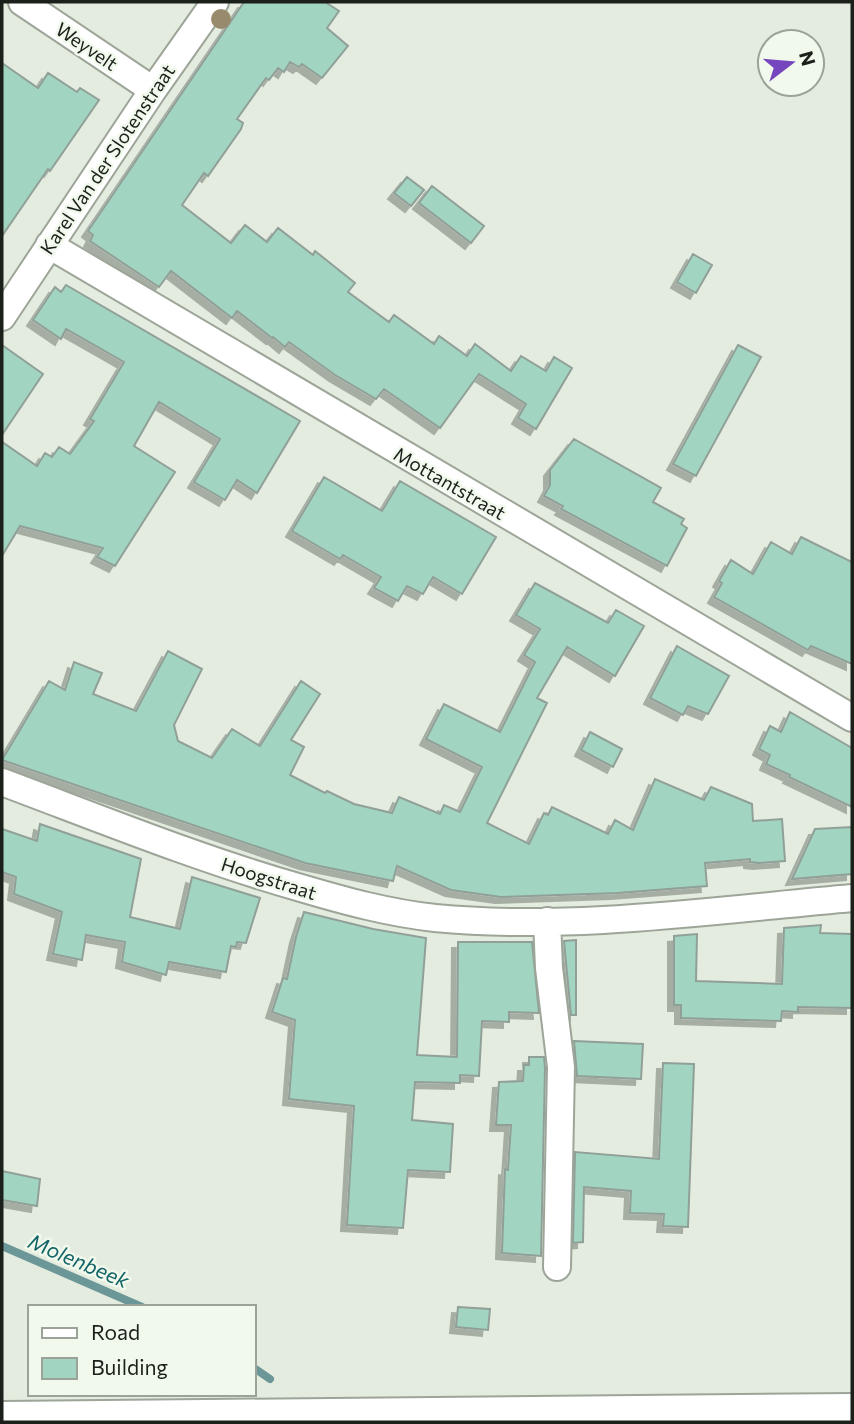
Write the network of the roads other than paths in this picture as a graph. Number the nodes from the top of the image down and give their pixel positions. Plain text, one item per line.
1 (22, 2) edge
2 (215, 2) edge
3 (153, 90) junction
4 (49, 245) junction
5 (2, 317) edge
6 (852, 718) edge
7 (2, 782) edge
8 (852, 898) edge
9 (547, 921) junction
10 (557, 1267) dead end
11 (852, 1413) edge
12 (2, 1421) edge

1 - 3 street, Weyvelt
2 - 3 street, Karel Van der Slotenstraat
3 - 4 street, Karel Van der Slotenstraat
4 - 5 street, Karel Van der Slotenstraat
4 - 6 street, Mottantstraat
7 - 9 street, Hoogstraat
8 - 9 street, Hoogstraat
9 - 10 street
11 - 12 main road

